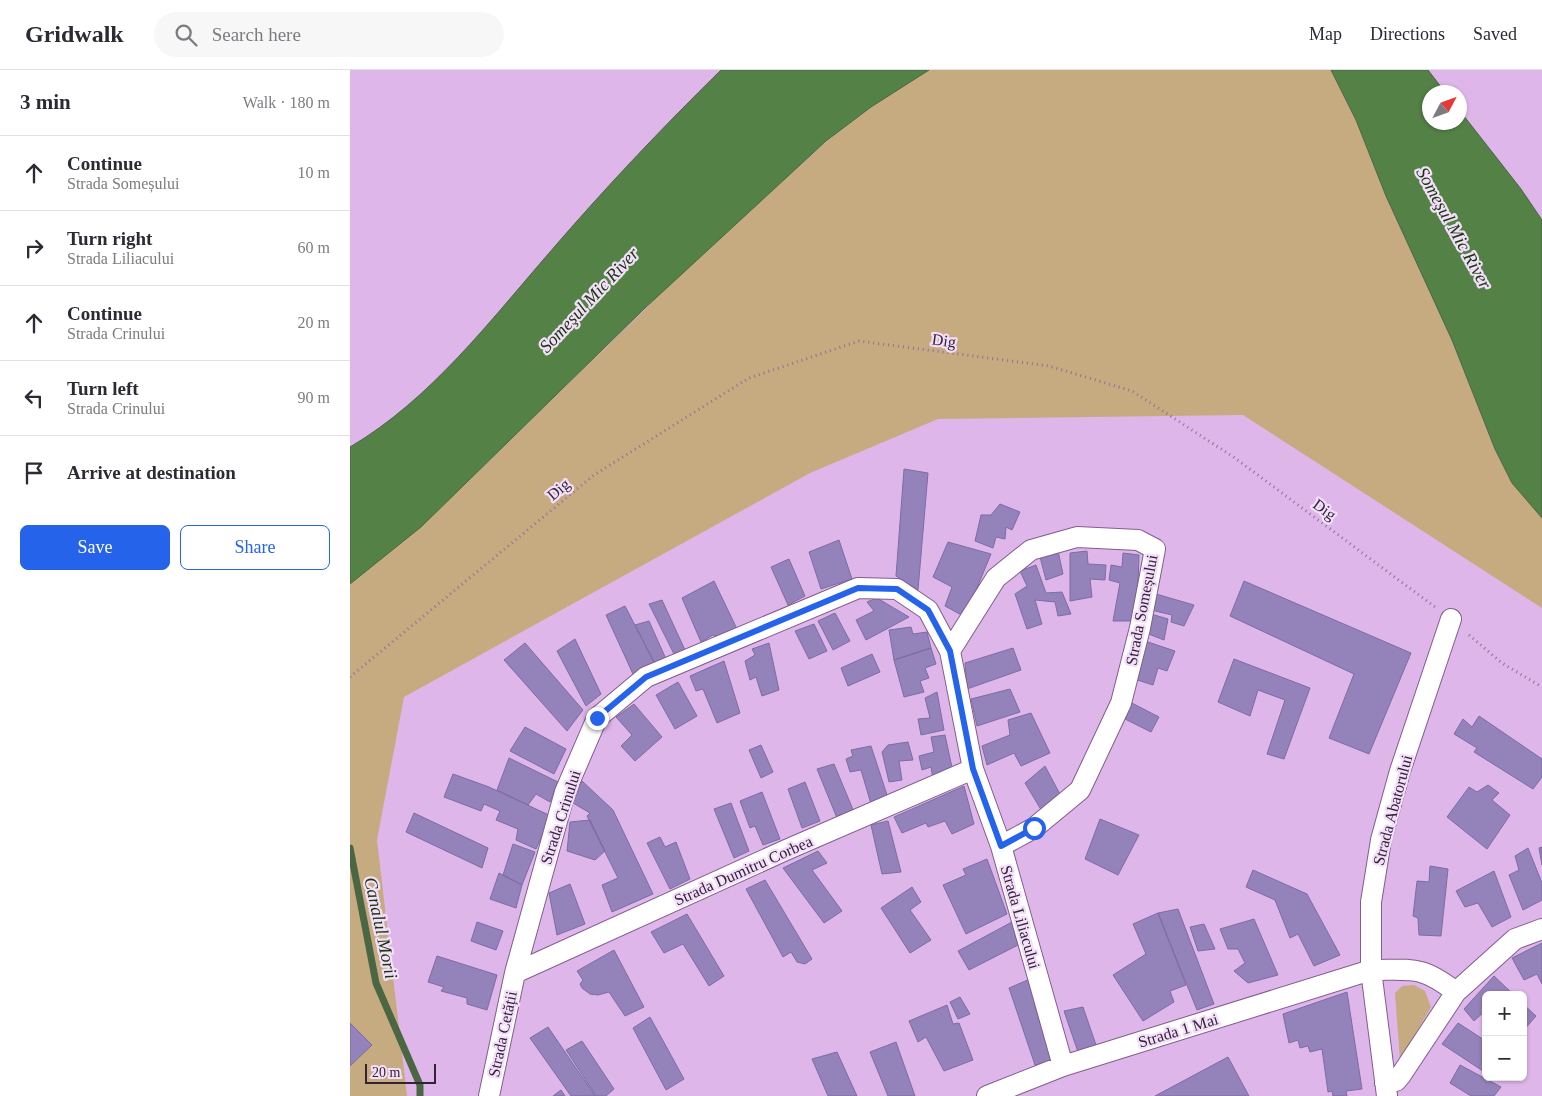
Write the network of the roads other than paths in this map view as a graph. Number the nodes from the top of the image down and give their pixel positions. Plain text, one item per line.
1 (1451, 619) road end
2 (950, 651) junction
3 (973, 769) junction
4 (1001, 846) junction
5 (1542, 929) edge
6 (1371, 970) junction
7 (515, 973) junction
8 (1456, 992) junction
9 (1063, 1066) junction
10 (1386, 1090) edge
11 (489, 1096) edge
12 (987, 1096) edge

1 - 6 street, Strada Abatorului
2 - 3 street, Strada Liliacului
2 - 4 street, Strada Someșului
2 - 7 street, Strada Crinului
3 - 4 street, Strada Liliacului
3 - 7 street, Strada Dumitru Corbea
4 - 9 street, Strada Liliacului
5 - 8 street
6 - 8 street, Strada 1 Mai
6 - 9 street, Strada 1 Mai
6 - 10 street, Strada Abatorului
7 - 11 street, Strada Cetății
8 - 10 street
9 - 12 street, Strada 1 Mai

